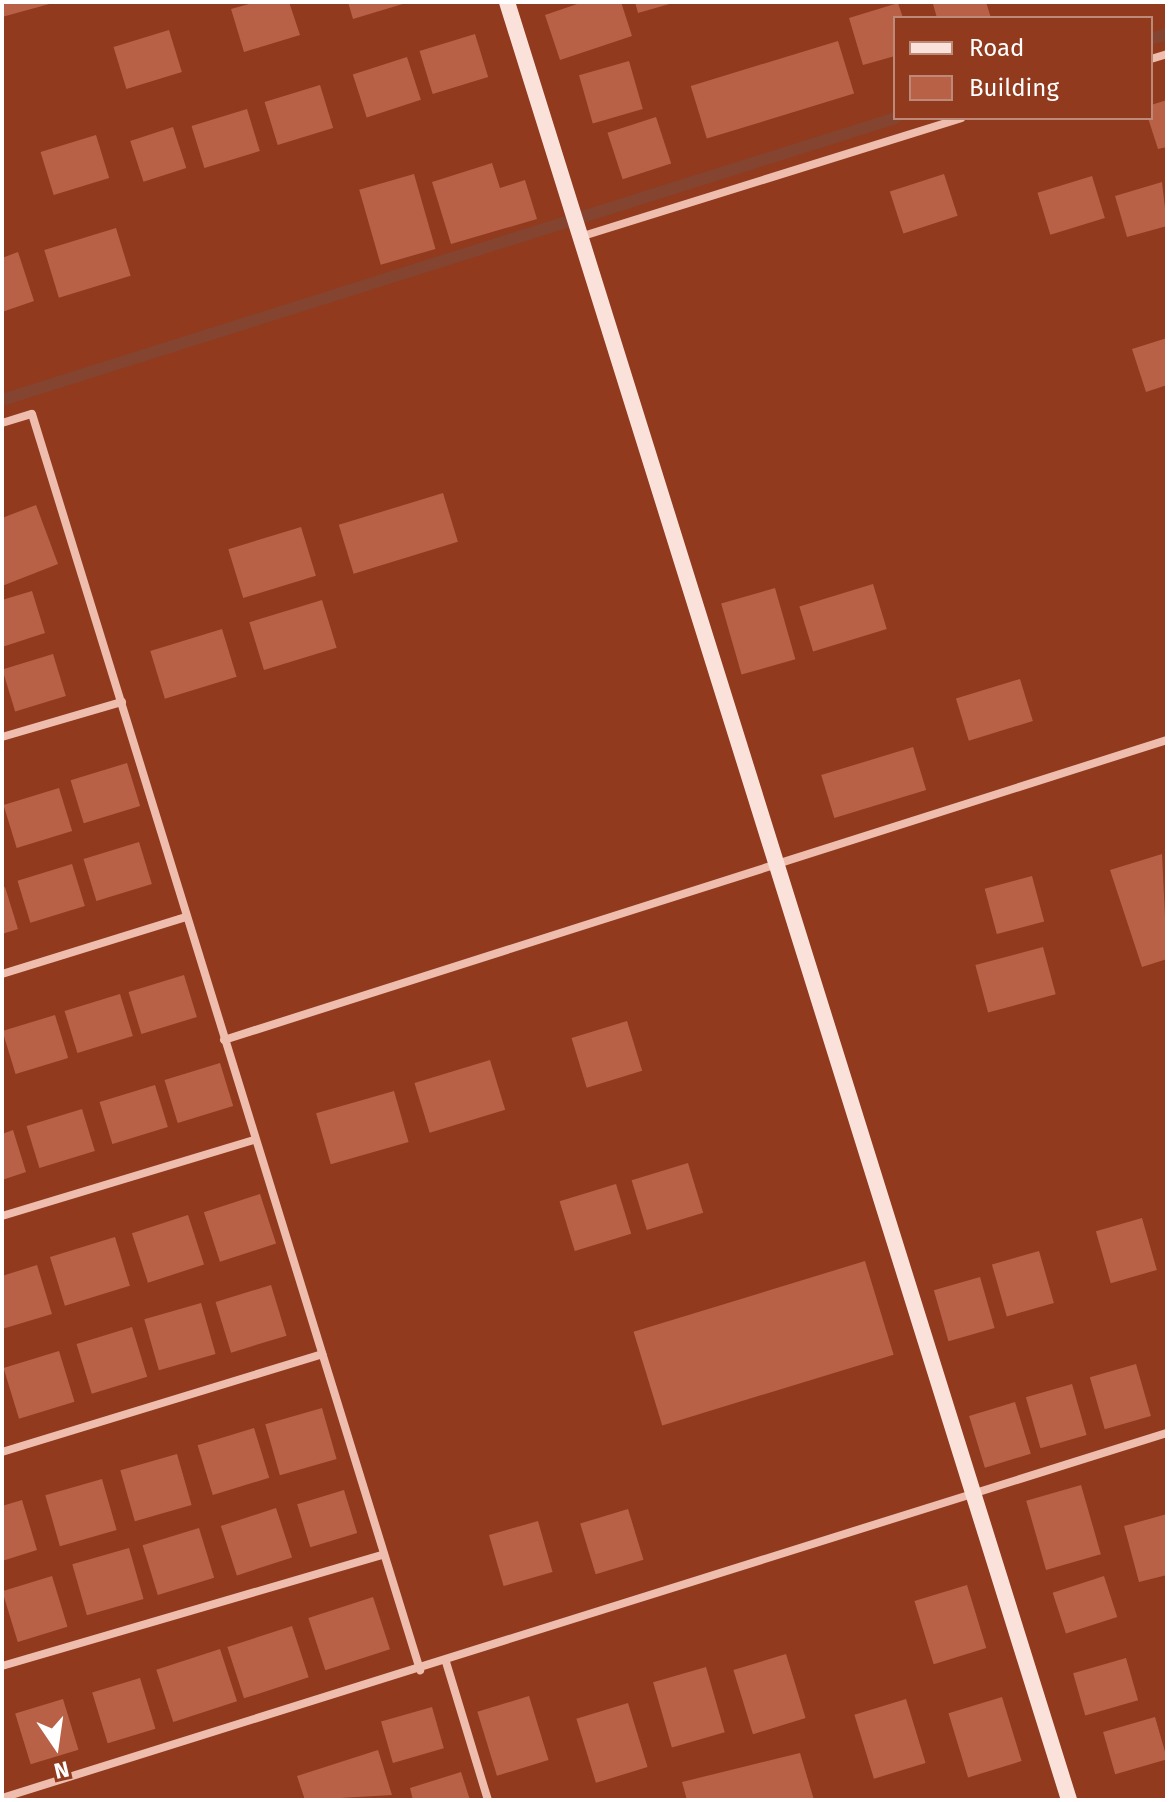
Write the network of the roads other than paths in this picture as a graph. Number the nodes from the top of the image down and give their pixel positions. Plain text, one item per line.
1 (507, 2) edge
2 (955, 120) edge
3 (583, 236) junction
4 (2, 423) edge
5 (122, 702) junction
6 (2, 737) edge
7 (1167, 740) edge
8 (778, 863) junction
9 (186, 917) junction
10 (2, 974) edge
11 (224, 1040) junction
12 (254, 1140) junction
13 (2, 1216) edge
14 (322, 1354) junction
15 (1167, 1433) edge
16 (2, 1452) edge
17 (972, 1494) junction
18 (384, 1554) junction
19 (446, 1662) junction
20 (2, 1666) edge
21 (420, 1670) junction
22 (2, 1798) edge
23 (488, 1800) edge
24 (1069, 1800) edge

1 - 3 street
2 - 3 street
3 - 8 street
4 - 5 street
5 - 6 street
5 - 9 street
7 - 8 street
8 - 11 street
8 - 17 street
9 - 10 street
9 - 11 street
11 - 12 street
12 - 13 street
12 - 14 street
14 - 16 street
14 - 18 street
15 - 17 street
17 - 19 street
17 - 24 street
18 - 20 street
18 - 21 street
19 - 21 street
19 - 23 street
21 - 22 street

